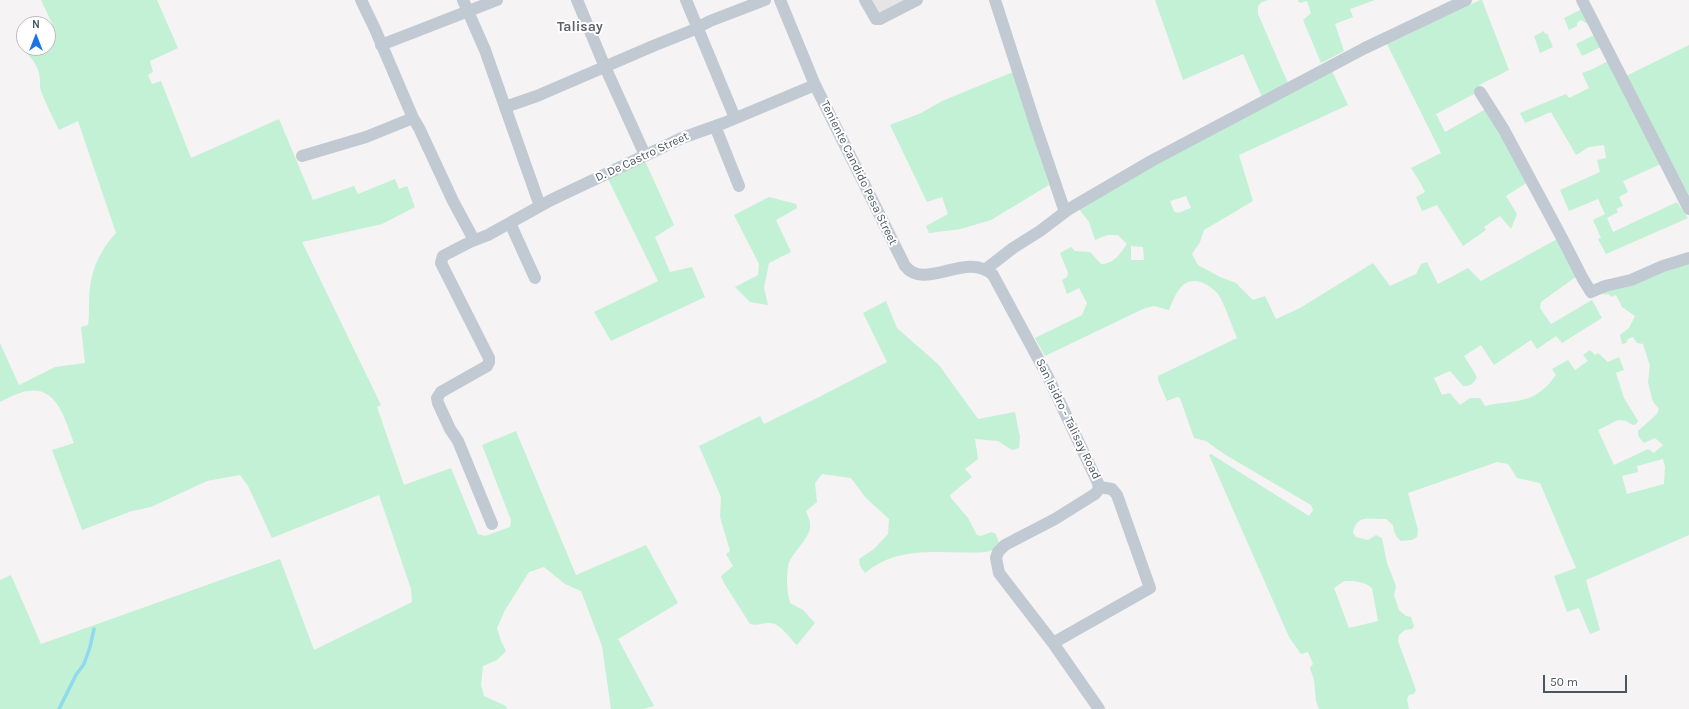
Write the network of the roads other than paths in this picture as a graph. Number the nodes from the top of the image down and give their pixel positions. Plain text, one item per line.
1 (361, 0) edge
2 (497, 0) edge
3 (577, 0) edge
4 (686, 0) edge
5 (765, 0) edge
6 (780, 0) edge
7 (865, 0) edge
8 (917, 0) edge
9 (995, 0) edge
10 (1466, 0) edge
11 (1582, 0) edge
12 (465, 6) edge
13 (698, 28) junction
14 (381, 45) junction
15 (605, 67) junction
16 (815, 85) junction
17 (1480, 92) dead end
18 (505, 107) junction
19 (413, 118) junction
20 (735, 118) junction
21 (715, 126) junction
22 (645, 155) junction
23 (302, 156) dead end
24 (739, 186) dead end
25 (540, 206) junction
26 (1689, 209) edge
27 (1065, 212) junction
28 (510, 223) junction
29 (474, 240) junction
30 (1689, 258) edge
31 (986, 270) junction
32 (535, 278) dead end
33 (1099, 487) junction
34 (492, 524) dead end
35 (1053, 643) junction
36 (1099, 709) edge

1 - 14 street
2 - 12 street
3 - 15 street
4 - 13 street
5 - 13 street
6 - 16 street, Teniente Candido Pesa Street
7 - 8 street
9 - 27 street
10 - 27 street
11 - 26 street
12 - 14 street
12 - 18 street
13 - 15 street
13 - 20 street
14 - 19 street
15 - 18 street
15 - 22 street
16 - 20 street, D. De Castro Street
16 - 31 street, Teniente Candido Pesa Street
17 - 30 street
18 - 25 street
19 - 23 street
19 - 29 street
20 - 21 street, D. De Castro Street
21 - 22 street, D. De Castro Street
21 - 24 street
22 - 25 street, D. De Castro Street
25 - 28 street, D. De Castro Street
27 - 31 street
28 - 29 street, D. De Castro Street
28 - 32 street
29 - 34 street, D. De Castro Street
31 - 33 street, San Isidro - Talisay Road
33 - 35 street
33 - 35 street, San Isidro - Talisay Road
35 - 36 street, San Isidro - Talisay Road

